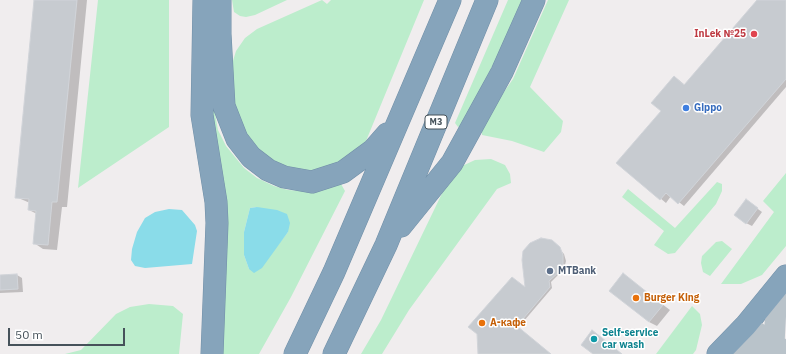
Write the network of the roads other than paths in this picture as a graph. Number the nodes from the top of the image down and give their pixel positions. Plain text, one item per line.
1 (204, 0) edge
2 (220, 0) edge
3 (441, 0) edge
4 (450, 0) edge
5 (487, 0) edge
6 (534, 0) edge
7 (431, 45) junction
8 (397, 122) junction
9 (386, 246) junction
10 (786, 276) edge
11 (786, 282) edge
12 (746, 326) junction
13 (780, 348) edge
14 (212, 354) edge
15 (295, 354) edge
16 (334, 354) edge
17 (718, 354) edge
18 (735, 354) edge

1 - 14 highway
2 - 8 highway
3 - 7 highway
4 - 7 highway
5 - 9 highway, М3
6 - 9 highway
7 - 8 highway
8 - 15 highway
9 - 16 highway, М3
10 - 12 highway
11 - 13 street
12 - 13 street
12 - 17 highway
13 - 18 street

